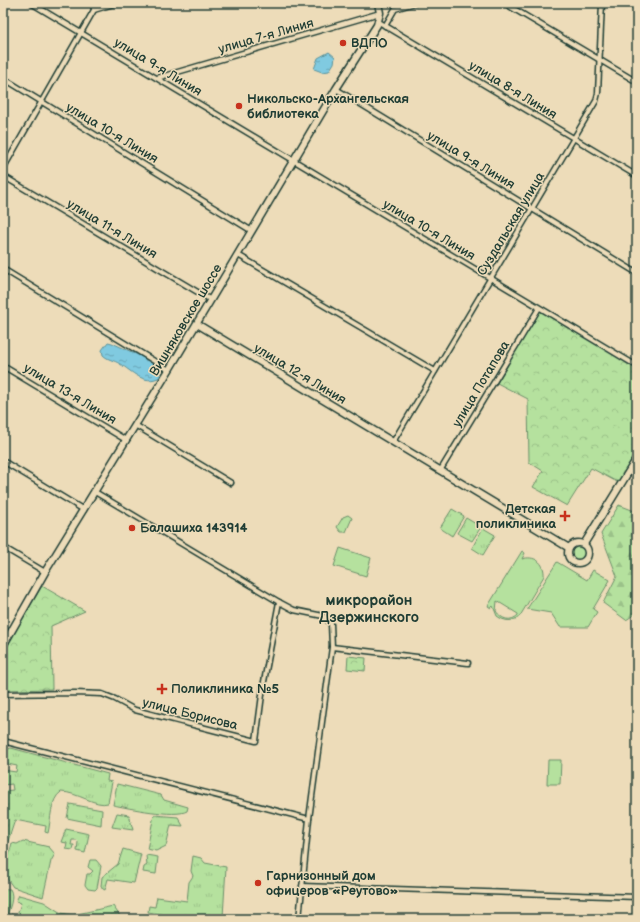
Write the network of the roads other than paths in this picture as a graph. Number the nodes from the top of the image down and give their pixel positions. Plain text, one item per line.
1 (32, 3) edge
2 (93, 3) edge
3 (116, 3) edge
4 (378, 3) edge
5 (415, 3) edge
6 (504, 3) edge
7 (602, 3) edge
8 (94, 10) junction
9 (380, 13) junction
10 (379, 22) junction
11 (386, 26) junction
12 (82, 33) junction
13 (599, 59) junction
14 (3, 78) edge
15 (158, 78) junction
16 (637, 82) edge
17 (336, 89) junction
18 (42, 102) junction
19 (575, 138) junction
20 (295, 160) junction
21 (3, 169) edge
22 (3, 176) edge
23 (637, 176) edge
24 (532, 209) junction
25 (252, 230) junction
26 (238, 255) junction
27 (3, 269) edge
28 (637, 273) edge
29 (490, 279) junction
30 (211, 300) junction
31 (539, 308) junction
32 (197, 324) junction
33 (3, 366) edge
34 (637, 366) edge
35 (169, 370) junction
36 (435, 371) junction
37 (135, 426) junction
38 (126, 440) junction
39 (393, 442) junction
40 (637, 458) edge
41 (3, 461) edge
42 (440, 471) junction
43 (232, 483) dead end
44 (95, 492) junction
45 (84, 510) junction
46 (584, 544) junction
47 (3, 547) edge
48 (569, 548) junction
49 (45, 572) junction
50 (279, 602) junction
51 (3, 646) edge
52 (332, 648) junction
53 (468, 663) dead end
54 (3, 694) edge
55 (3, 741) edge
56 (309, 819) junction
57 (302, 886) junction
58 (637, 897) edge
59 (299, 919) edge

1 - 12 street, улица 9-я Линия
2 - 8 street
3 - 8 street
4 - 9 street, Вишняковское шоссе
5 - 11 street
6 - 13 street
7 - 13 street, Суздальская улица
8 - 12 street
9 - 10 street, Вишняковское шоссе
9 - 15 street, улица 7-я Линия
10 - 11 street, улица 8-я Линия
10 - 17 street, Вишняковское шоссе
11 - 19 street, улица 8-я Линия
12 - 15 street, улица 9-я Линия
12 - 18 street
13 - 16 street
13 - 19 street, Суздальская улица
14 - 18 street, улица 10-я Линия
15 - 20 street, улица 9-я Линия
17 - 20 street, Вишняковское шоссе
17 - 24 street, улица 9-я Линия
18 - 21 street
18 - 25 street, улица 10-я Линия
19 - 23 street, улица 8-я Линия
19 - 24 street, Суздальская улица
20 - 25 street, Вишняковское шоссе
20 - 29 street, улица 10-я Линия
22 - 30 street, улица 11-я Линия
24 - 28 street, улица 9-я Линия
24 - 29 street, Суздальская улица
25 - 26 street, Вишняковское шоссе
26 - 30 street, Вишняковское шоссе
26 - 36 street
27 - 35 street
29 - 31 street, улица 10-я Линия
29 - 36 street, Суздальская улица
30 - 32 street, Вишняковское шоссе
31 - 34 street, улица 10-я Линия
31 - 42 street, улица Потапова
32 - 35 street, Вишняковское шоссе
32 - 39 street, улица 12-я Линия
33 - 38 street, улица 13-я Линия
35 - 37 street, Вишняковское шоссе
36 - 39 street, Суздальская улица
37 - 38 street, Вишняковское шоссе
37 - 43 street
38 - 44 street, Вишняковское шоссе
39 - 42 street, улица 12-я Линия
40 - 46 street
41 - 45 street
42 - 48 street, улица 12-я Линия
44 - 45 street, Вишняковское шоссе
44 - 50 street
45 - 49 street, Вишняковское шоссе
46 - 48 street
46 - 48 street
47 - 49 street
49 - 51 street, Вишняковское шоссе
50 - 52 street
50 - 54 street, улица Борисова
52 - 53 street
52 - 56 street
55 - 56 street
56 - 57 street
57 - 58 street
57 - 59 street

